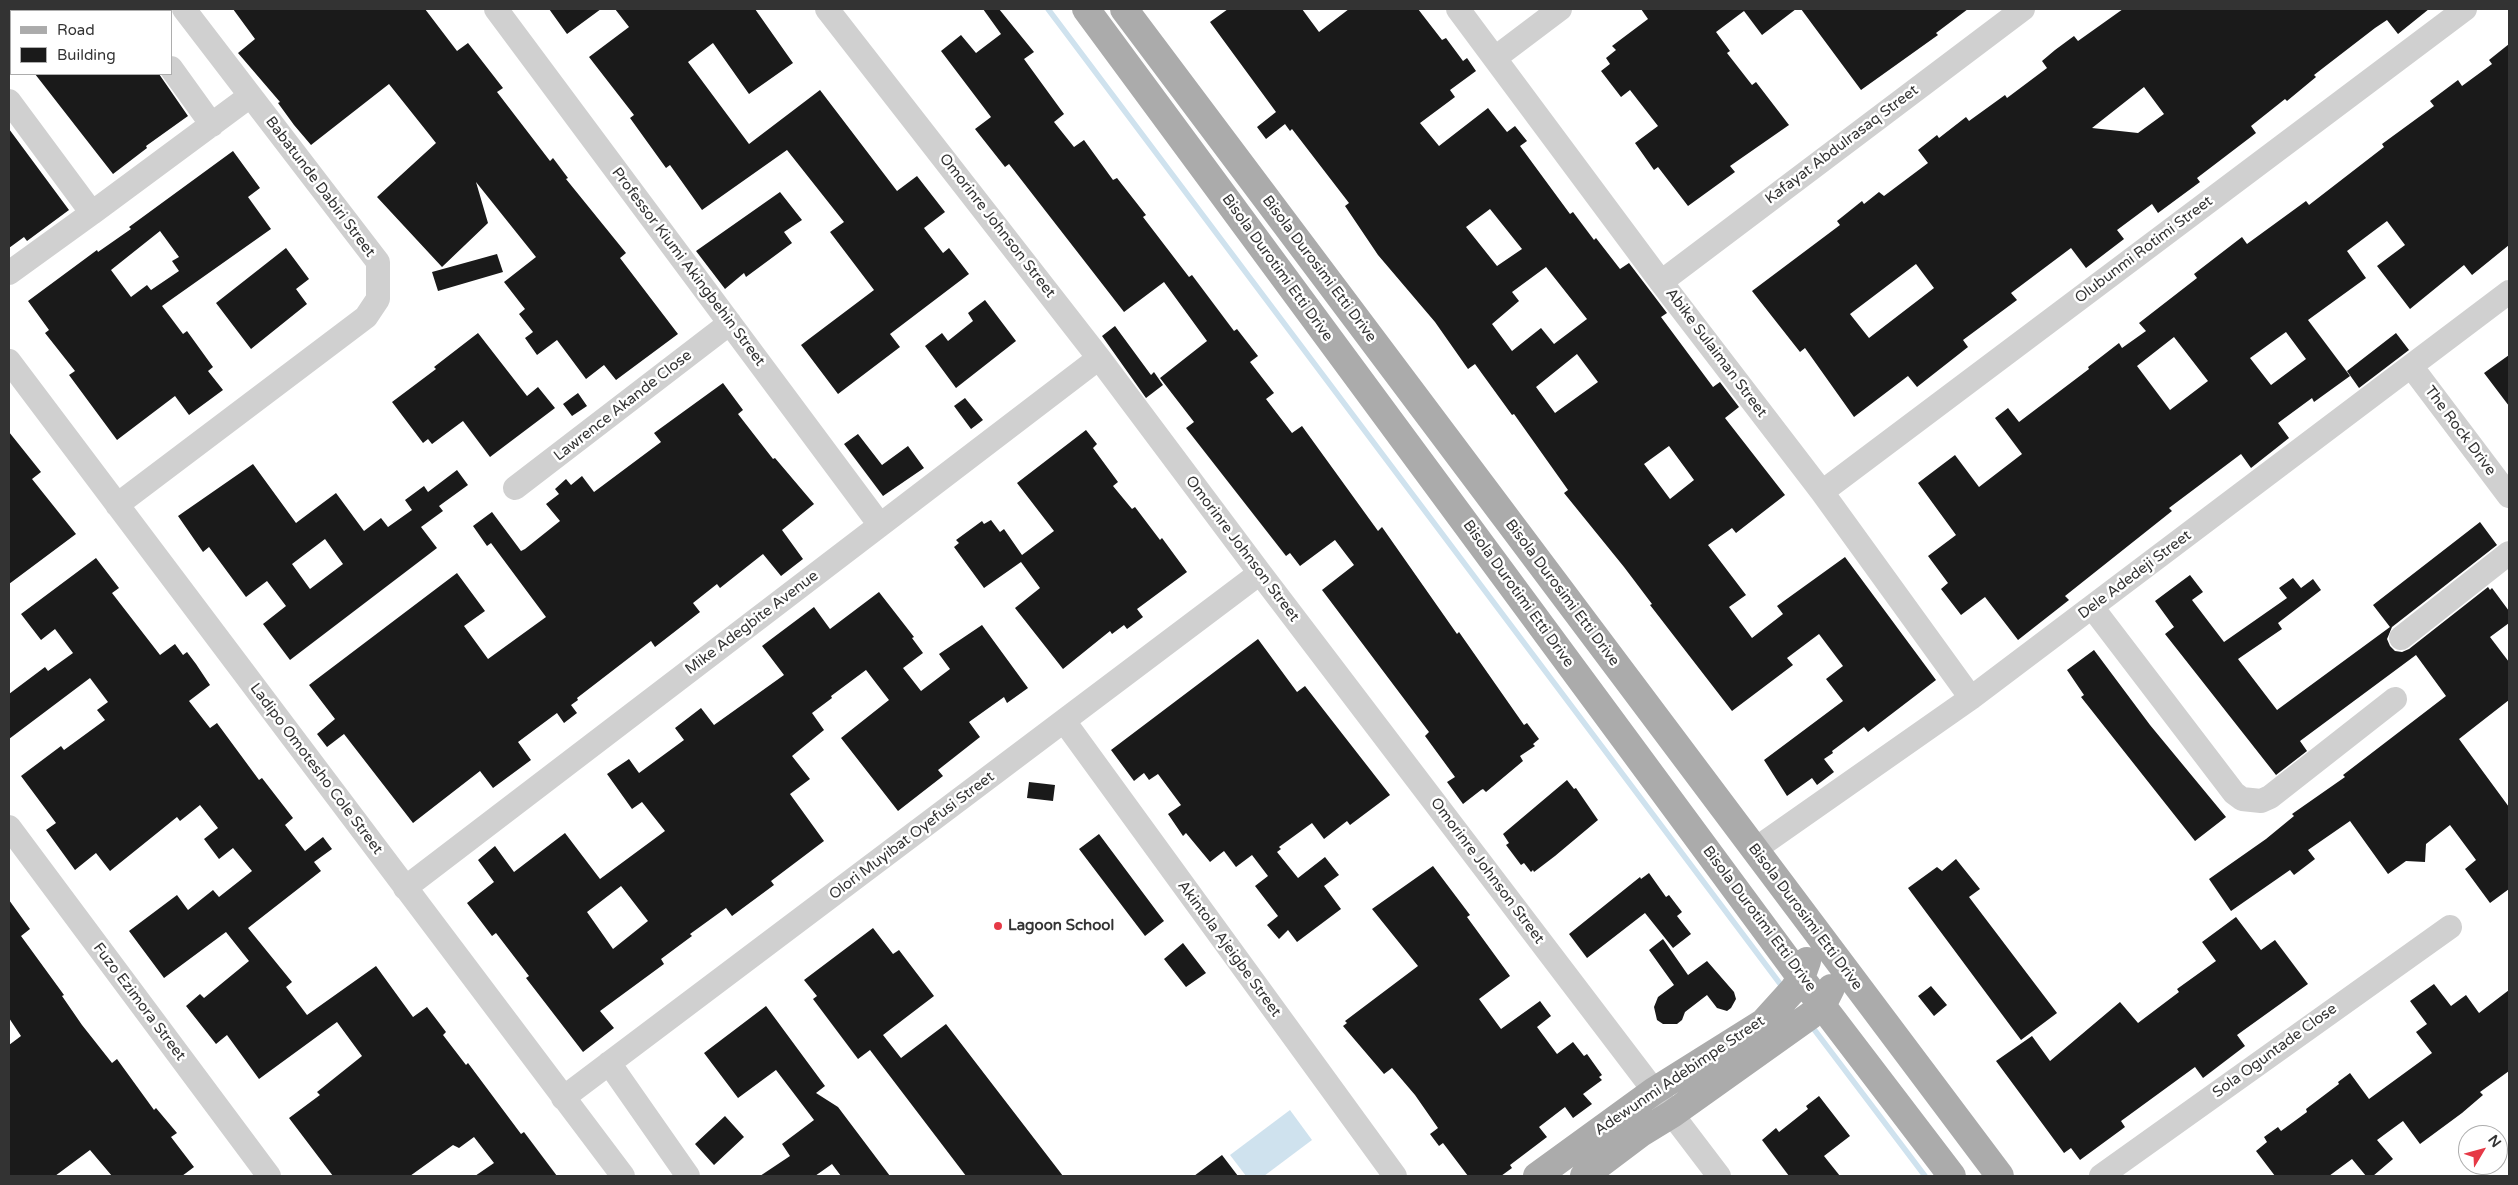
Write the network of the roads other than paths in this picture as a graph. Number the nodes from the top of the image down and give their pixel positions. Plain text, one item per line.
1 (184, 9) edge
2 (496, 9) edge
3 (828, 9) edge
4 (1086, 9) edge
5 (1124, 9) edge
6 (1458, 9) edge
7 (1560, 9) edge
8 (2023, 9) edge
9 (2465, 9) edge
10 (1494, 58) junction
11 (172, 69) edge
12 (250, 96) junction
13 (9, 101) edge
14 (212, 125) junction
15 (92, 213) junction
16 (9, 273) edge
17 (1661, 282) junction
18 (2509, 292) edge
19 (730, 323) junction
20 (1099, 358) junction
21 (9, 361) edge
22 (2411, 366) junction
23 (515, 488) dead end
24 (1822, 492) junction
25 (2509, 496) edge
26 (117, 505) junction
27 (880, 525) junction
28 (2509, 553) edge
29 (1260, 573) junction
30 (2092, 607) junction
31 (2401, 638) dead end
32 (1971, 698) junction
33 (2395, 699) dead end
34 (1064, 721) junction
35 (9, 827) edge
36 (1754, 850) junction
37 (405, 888) junction
38 (2450, 927) dead end
39 (1817, 934) junction
40 (1842, 966) junction
41 (1802, 1002) junction
42 (609, 1064) junction
43 (1654, 1090) junction
44 (563, 1098) junction
45 (1672, 1114) junction
46 (269, 1176) edge
47 (622, 1176) edge
48 (688, 1176) edge
49 (1394, 1176) edge
50 (1537, 1176) edge
51 (1584, 1176) edge
52 (1719, 1176) edge
53 (1952, 1176) edge
54 (2000, 1176) edge
55 (2101, 1176) edge

1 - 12 street, Babatunde Dabiri Street
2 - 19 street, Professor Kiumi Akingbehin Street
3 - 20 street, Omorinre Johnson Street
4 - 41 main road, Bisola Durotimi Etti Drive
5 - 36 main road, Bisola Durosimi Etti Drive
6 - 10 street, Abike Sulaiman Street
7 - 10 street
8 - 17 street, Kafayat Abdulrasaq Street
9 - 24 street, Olubunmi Rotimi Street
10 - 17 street, Abike Sulaiman Street
11 - 14 street
12 - 14 street
12 - 26 street, Babatunde Dabiri Street
13 - 15 street
14 - 15 street
15 - 16 street
17 - 24 street, Abike Sulaiman Street
18 - 22 street, Dele Adedeji Street
19 - 23 street, Lawrence Akande Close
19 - 27 street, Professor Kiumi Akingbehin Street
20 - 27 street, Mike Adegbite Avenue
20 - 29 street, Omorinre Johnson Street
21 - 26 street, Ladipo Omotesho Cole Street
22 - 25 street, The Rock Drive
22 - 30 street, Dele Adedeji Street
24 - 32 street, Abike Sulaiman Street
26 - 37 street, Ladipo Omotesho Cole Street
27 - 37 street, Mike Adegbite Avenue
28 - 31 street
29 - 34 street, Olori Muyibat Oyefusi Street
29 - 43 street, Omorinre Johnson Street
30 - 32 street, Dele Adedeji Street
30 - 33 street
32 - 36 street, Dele Adedeji Street
34 - 42 street, Olori Muyibat Oyefusi Street
34 - 49 street, Akintola Ajeigbe Street
35 - 46 street, Fuzo Ezimora Street
36 - 39 main road, Bisola Durosimi Etti Drive
37 - 44 street, Ladipo Omotesho Cole Street
38 - 55 street, Sola Oguntade Close
39 - 40 main road, Bisola Durosimi Etti Drive
39 - 41 main road, Adewunmi Adebimpe Street
40 - 41 main road, Adewunmi Adebimpe Street
40 - 54 main road, Bisola Durosimi Etti Drive
41 - 43 main road, Adewunmi Adebimpe Street
41 - 45 main road, Adewunmi Adebimpe Street
41 - 53 main road, Bisola Durotimi Etti Drive
42 - 44 street, Olori Muyibat Oyefusi Street
42 - 48 street
43 - 45 street, Omorinre Johnson Street
43 - 50 main road, Adewunmi Adebimpe Street
44 - 47 street, Ladipo Omotesho Cole Street
45 - 51 main road, Adewunmi Adebimpe Street
45 - 52 street, Omorinre Johnson Street

